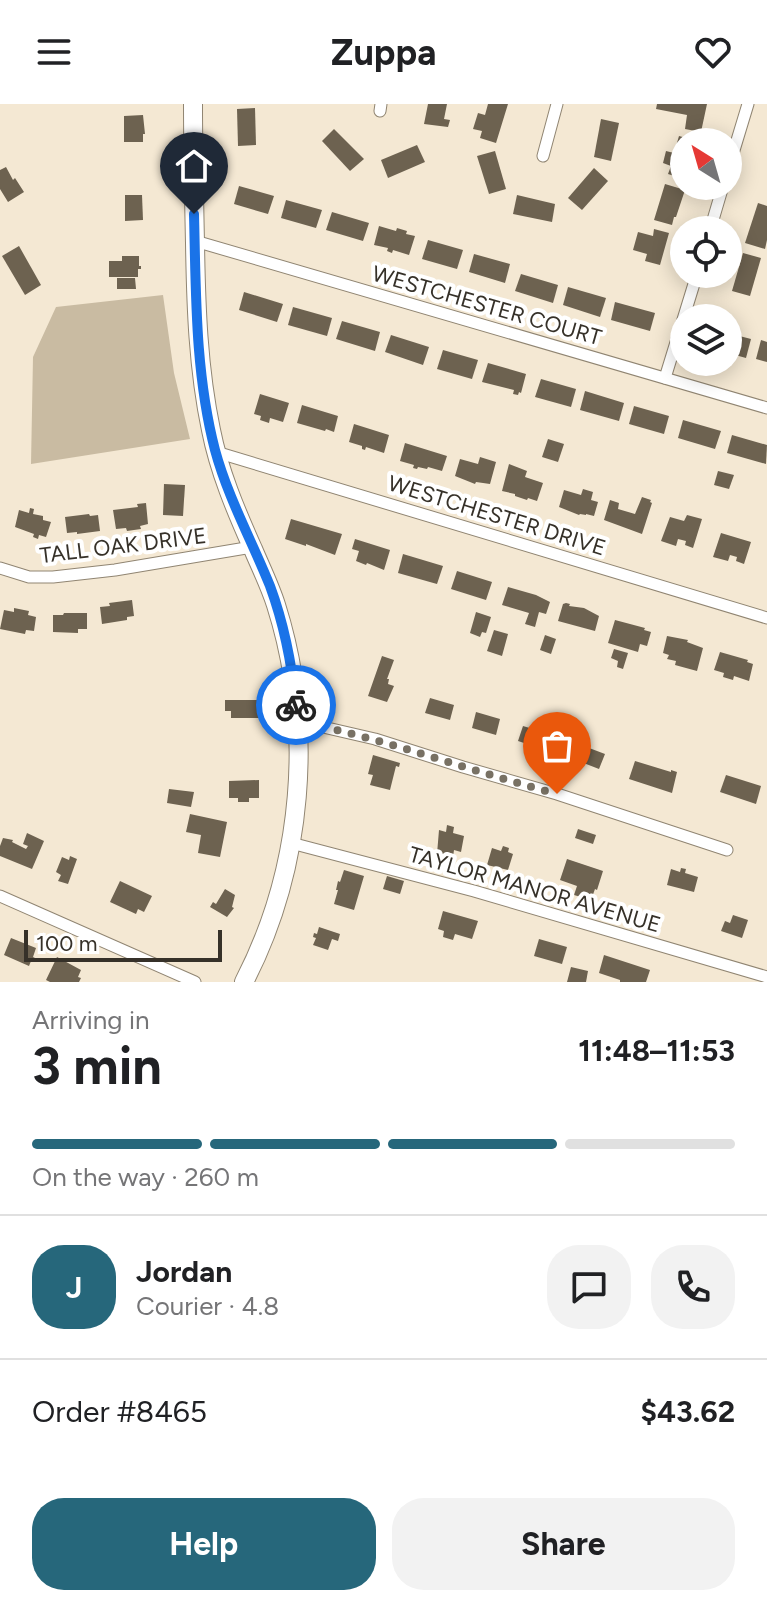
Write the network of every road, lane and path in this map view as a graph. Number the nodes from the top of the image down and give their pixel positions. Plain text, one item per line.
1 (193, 104) edge
2 (557, 104) edge
3 (748, 104) edge
4 (741, 128) edge
5 (543, 156) dead end
6 (195, 241) junction
7 (693, 288) edge
8 (665, 378) junction
9 (767, 408) edge
10 (216, 452) junction
11 (252, 547) junction
12 (0, 568) edge
13 (767, 618) edge
14 (297, 721) junction
15 (291, 843) junction
16 (727, 850) dead end
17 (0, 896) edge
18 (767, 977) edge
19 (195, 982) edge
20 (244, 982) edge

1 - 6 main road
2 - 5 street
3 - 4 street
6 - 8 street, WESTCHESTER COURT
6 - 10 main road
7 - 8 street
8 - 9 street, WESTCHESTER COURT
10 - 11 main road
10 - 13 street, WESTCHESTER DRIVE
11 - 12 street, TALL OAK DRIVE
11 - 14 main road
14 - 15 main road
14 - 16 street
15 - 18 street, TAYLOR MANOR AVENUE
15 - 20 main road
17 - 19 street

